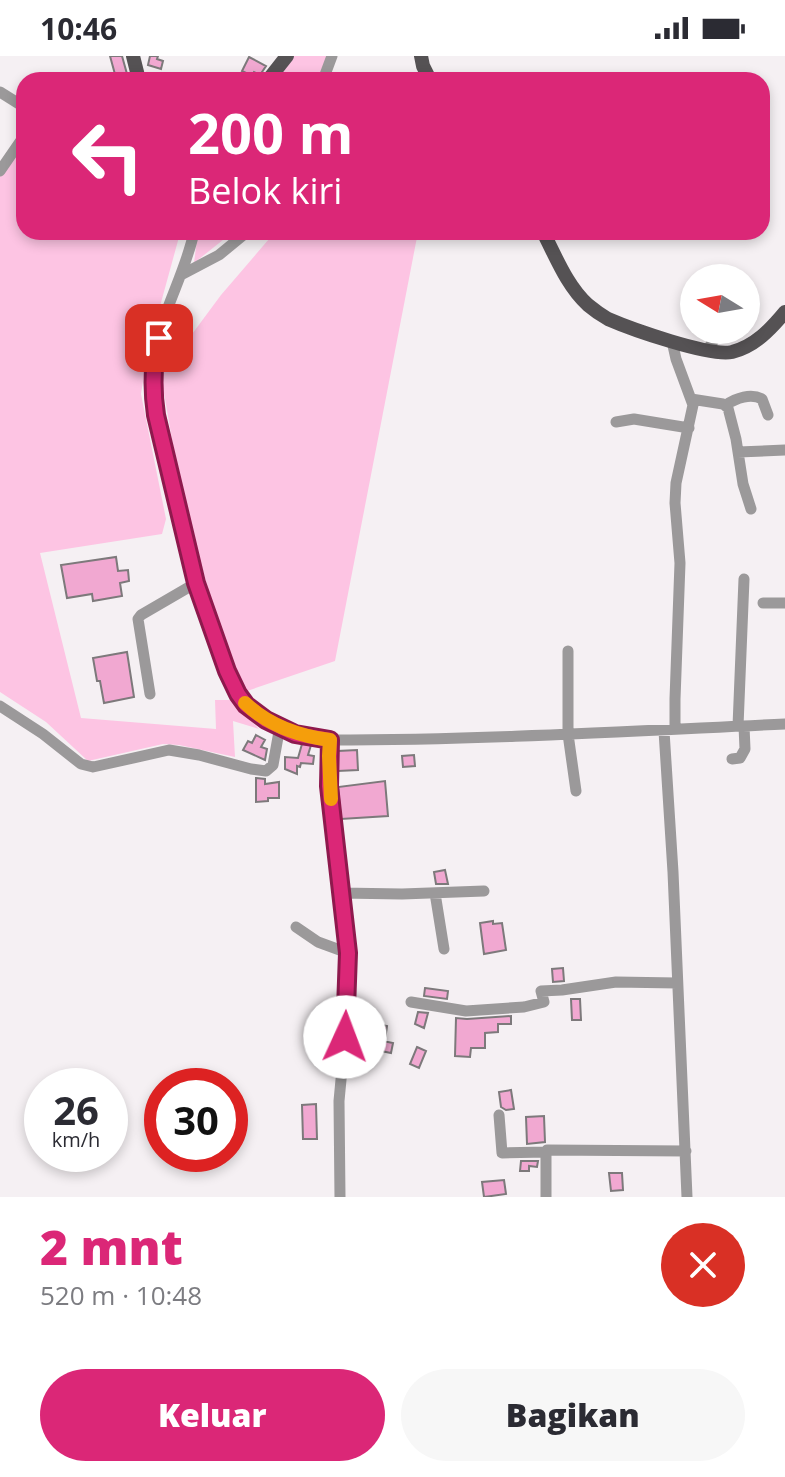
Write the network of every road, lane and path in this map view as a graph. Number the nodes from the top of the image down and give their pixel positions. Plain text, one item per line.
1 (287, 56) edge
2 (274, 72) edge
3 (16, 148) edge
4 (0, 171) edge
5 (192, 240) edge
6 (237, 240) edge
7 (547, 240) edge
8 (181, 275) junction
9 (785, 312) edge
10 (672, 341) junction
11 (711, 344) edge
12 (707, 351) junction
13 (691, 399) junction
14 (726, 405) junction
15 (768, 415) dead end
16 (616, 422) dead end
17 (689, 428) junction
18 (785, 450) edge
19 (738, 452) junction
20 (751, 509) dead end
21 (744, 579) dead end
22 (196, 583) junction
23 (763, 603) dead end
24 (785, 603) edge
25 (568, 651) dead end
26 (150, 694) dead end
27 (0, 706) edge
28 (785, 724) edge
29 (280, 726) junction
30 (741, 726) junction
31 (670, 730) junction
32 (568, 734) junction
33 (330, 740) junction
34 (732, 759) dead end
35 (576, 791) dead end
36 (484, 891) dead end
37 (341, 893) junction
38 (435, 893) junction
39 (296, 927) dead end
40 (444, 949) dead end
41 (348, 953) junction
42 (677, 983) junction
43 (411, 1002) dead end
44 (499, 1115) dead end
45 (686, 1151) junction
46 (546, 1152) junction
47 (340, 1197) edge
48 (546, 1197) edge
49 (687, 1197) edge

1 - 2 main road
3 - 4 street
5 - 8 street
6 - 8 street
7 - 10 main road
8 - 22 street
9 - 12 main road
10 - 12 main road
10 - 13 street
11 - 12 street
13 - 14 street
13 - 17 street
14 - 15 street
14 - 19 street
16 - 17 street
17 - 31 street
18 - 19 street
19 - 20 street
21 - 30 street
22 - 26 street
22 - 29 street
23 - 24 street
25 - 32 street
27 - 29 street
28 - 30 street
29 - 33 street
30 - 31 street
30 - 34 street
31 - 32 street
31 - 42 street
32 - 33 street
32 - 35 street
33 - 37 street
36 - 38 street
37 - 38 street
37 - 41 street
38 - 40 street
39 - 41 street
41 - 47 street
42 - 43 street
42 - 45 street
44 - 46 street
45 - 46 street
45 - 49 street
46 - 48 street

